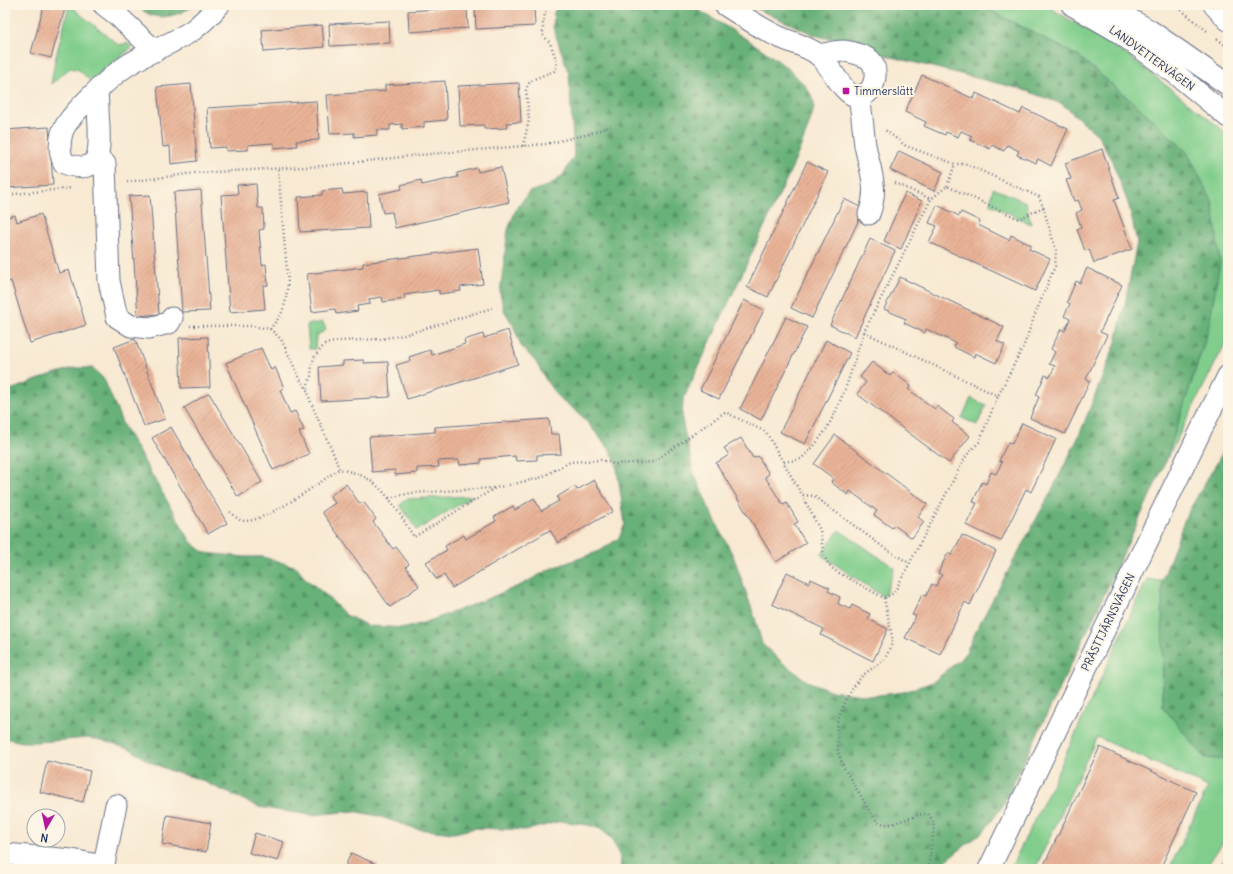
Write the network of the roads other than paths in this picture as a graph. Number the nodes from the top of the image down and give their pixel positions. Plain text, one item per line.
1 (104, 5) edge
2 (219, 5) edge
3 (725, 5) edge
4 (1072, 5) edge
5 (1104, 5) edge
6 (1214, 5) edge
7 (1228, 20) edge
8 (155, 51) junction
9 (818, 55) junction
10 (1228, 85) edge
11 (97, 91) junction
12 (860, 103) junction
13 (1228, 116) edge
14 (97, 158) junction
15 (869, 214) dead end
16 (172, 318) road end
17 (1228, 376) edge
18 (116, 805) dead end
19 (5, 854) edge
20 (103, 868) edge
21 (989, 869) edge

1 - 8 street
2 - 8 street
3 - 9 street
4 - 13 street, LANDVETTERVÄGEN
5 - 10 street, LANDVETTERVÄGEN
6 - 7 street
8 - 11 street
9 - 12 street
9 - 12 street
11 - 14 street
11 - 14 street
12 - 15 street
14 - 16 street
17 - 21 street, PRÄSTTJÄRNSVÄGEN
18 - 20 street
19 - 20 street

